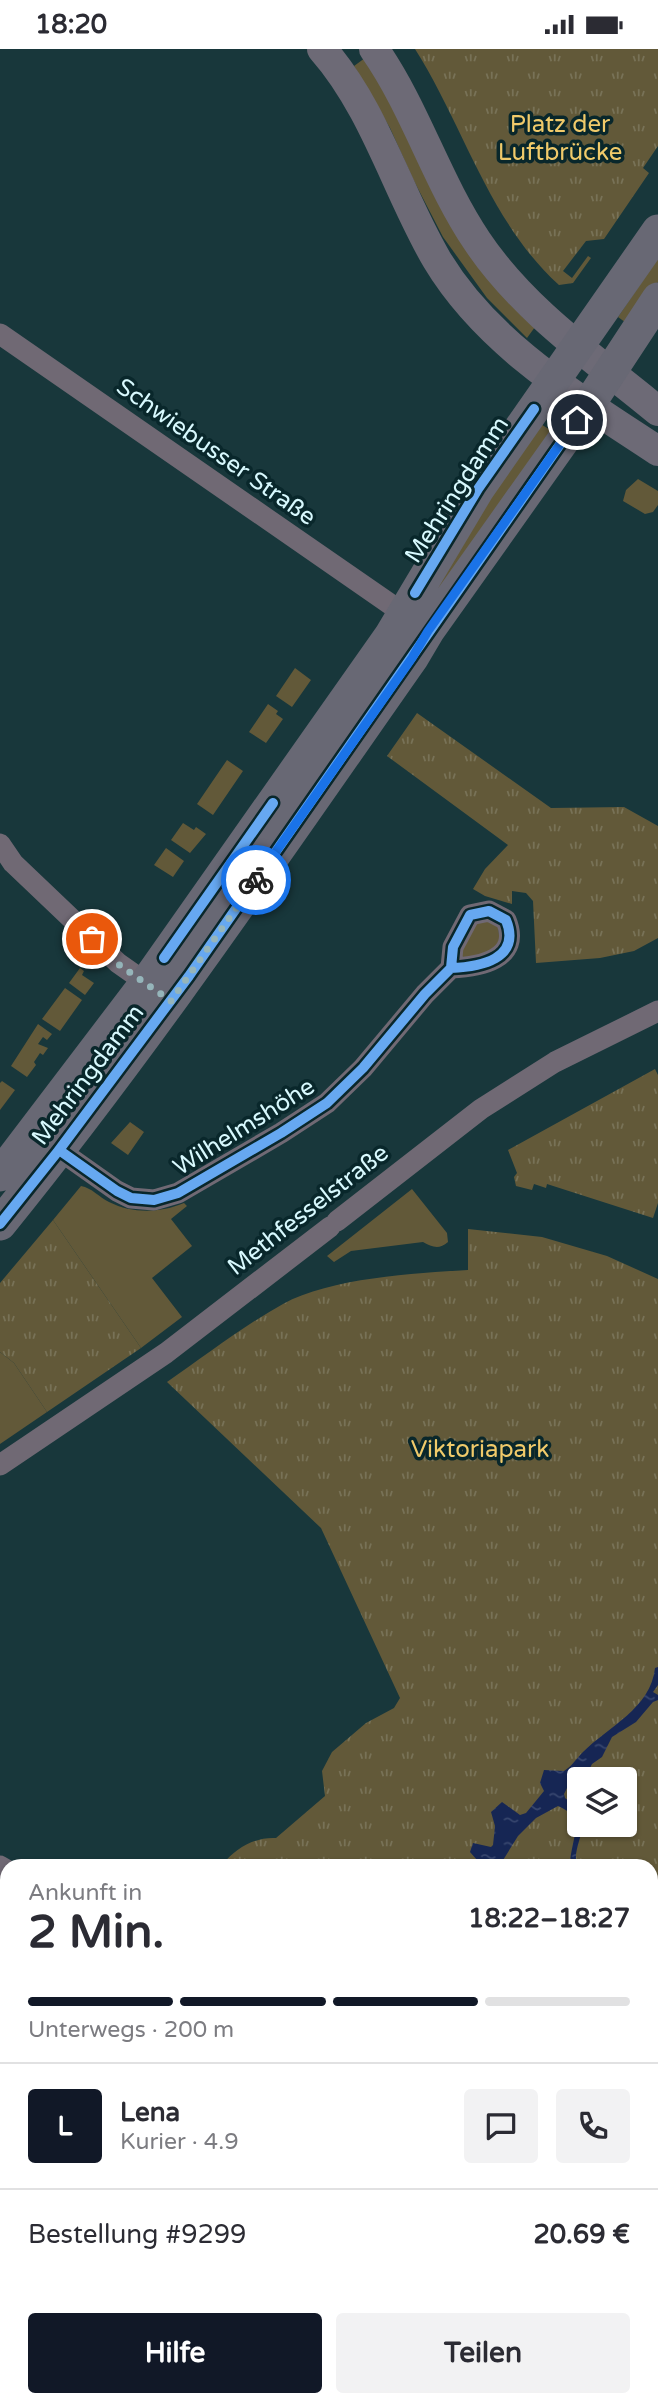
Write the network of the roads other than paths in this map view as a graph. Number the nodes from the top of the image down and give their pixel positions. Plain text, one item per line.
1 (322, 49) edge
2 (374, 49) edge
3 (658, 231) edge
4 (658, 299) edge
5 (0, 334) edge
6 (579, 346) junction
7 (610, 372) junction
8 (554, 380) junction
9 (589, 404) junction
10 (658, 411) edge
11 (658, 450) edge
12 (416, 622) junction
13 (0, 844) edge
14 (6, 871) edge
15 (451, 968) dead end
16 (158, 992) junction
17 (658, 1011) edge
18 (59, 1150) junction
19 (0, 1175) edge
20 (0, 1224) edge
21 (0, 1465) edge

1 - 8 main road
2 - 6 main road
3 - 6 main road, Mehringdamm
4 - 7 main road, Mehringdamm
5 - 12 street, Schwiebusser Straße
6 - 7 main road
6 - 8 main road, Mehringdamm
7 - 9 main road, Mehringdamm
7 - 10 main road
8 - 9 main road
8 - 12 main road, Mehringdamm
9 - 11 main road
9 - 12 main road, Mehringdamm
12 - 16 main road, Mehringdamm
13 - 14 street
14 - 16 street
15 - 18 street, Wilhelmshöhe
16 - 18 main road, Mehringdamm
16 - 19 main road, Mehringdamm
17 - 21 street, Methfesselstraße
18 - 20 main road, Mehringdamm

